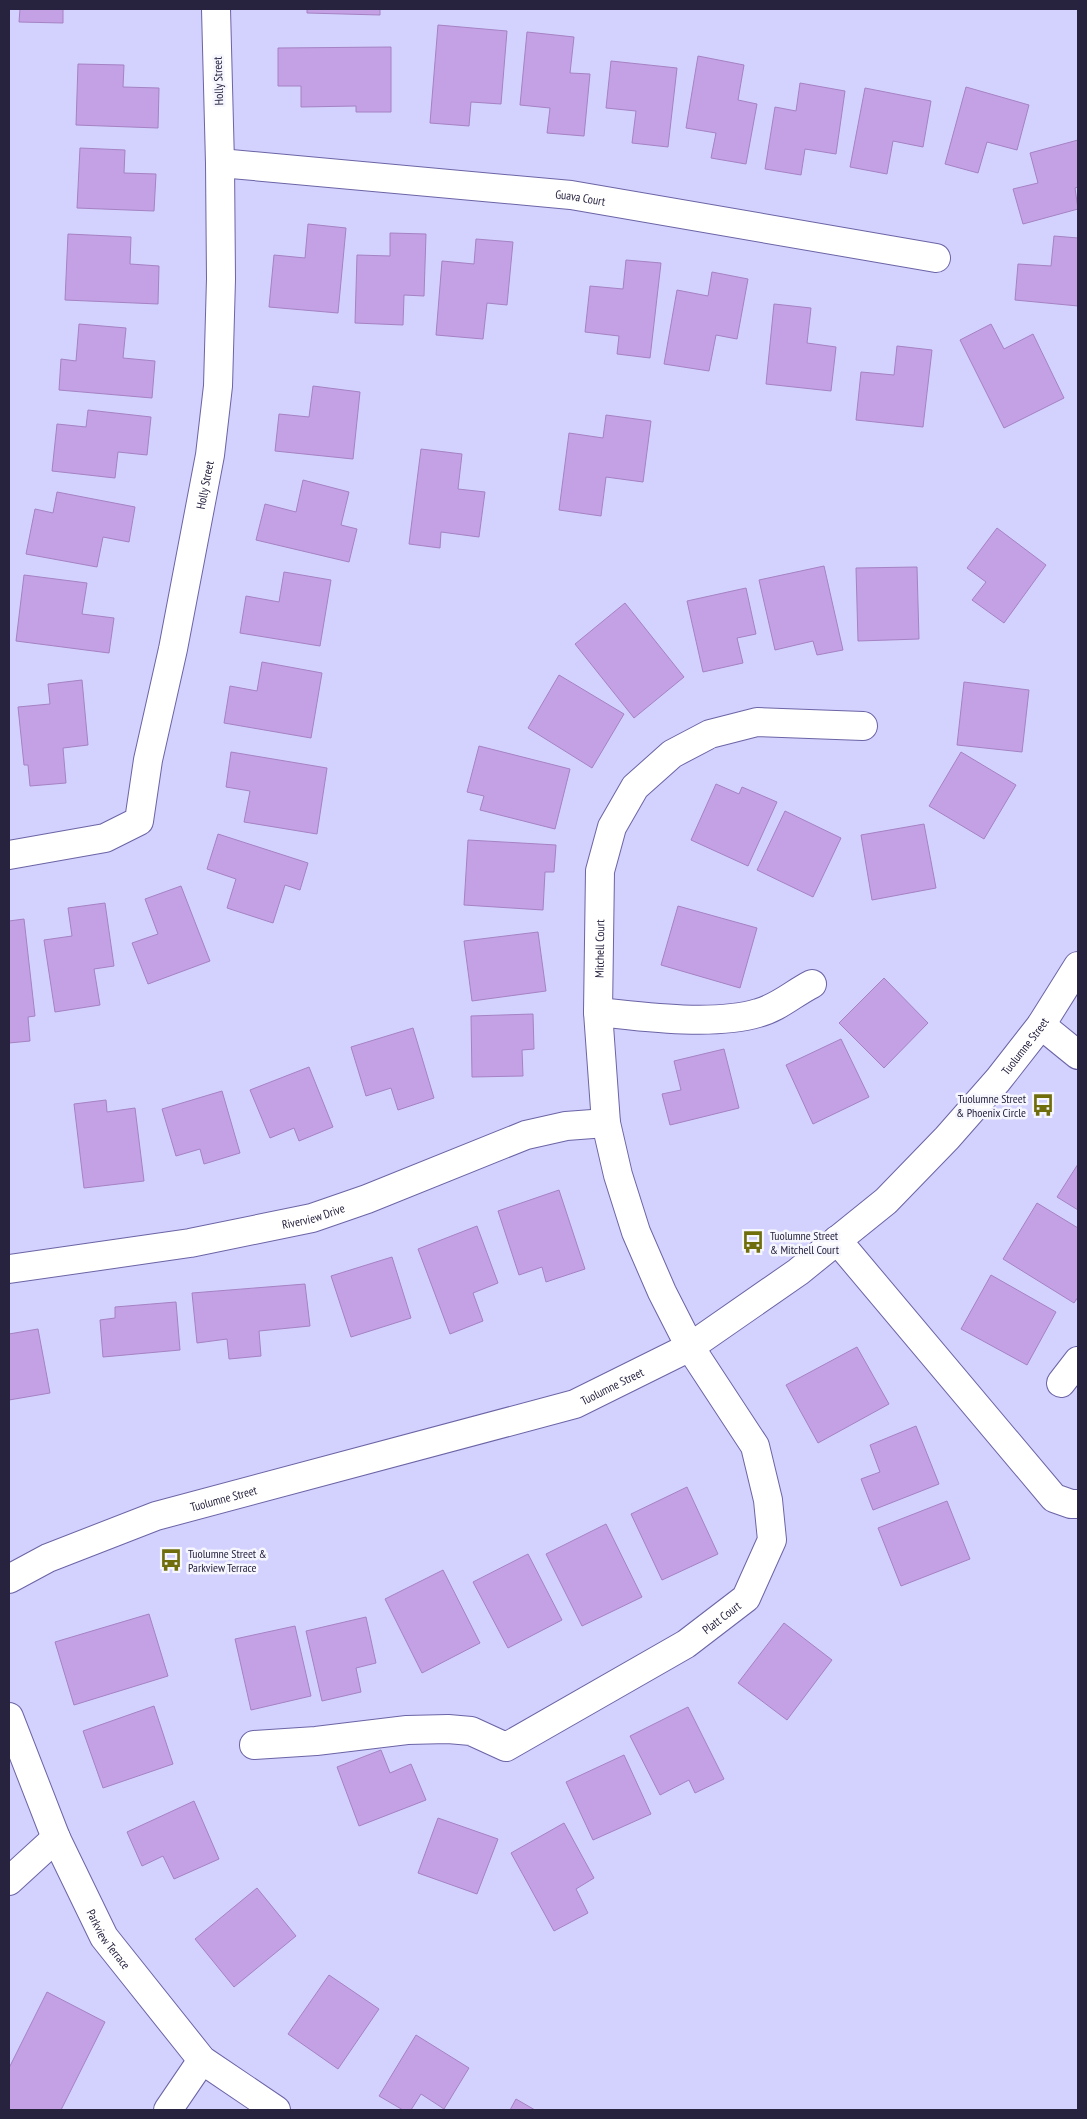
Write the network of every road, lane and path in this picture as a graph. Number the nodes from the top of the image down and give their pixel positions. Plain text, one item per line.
1 (216, 9) edge
2 (220, 164) junction
3 (936, 258) dead end
4 (862, 726) dead end
5 (9, 855) edge
6 (1078, 966) edge
7 (812, 984) dead end
8 (598, 1012) junction
9 (1041, 1025) junction
10 (1078, 1055) edge
11 (606, 1123) junction
12 (838, 1240) junction
13 (9, 1269) edge
14 (690, 1347) junction
15 (1078, 1361) edge
16 (1061, 1383) dead end
17 (1078, 1504) edge
18 (9, 1578) edge
19 (9, 1717) edge
20 (254, 1744) dead end
21 (56, 1838) junction
22 (9, 1881) edge
23 (202, 2060) junction
24 (168, 2110) edge
25 (276, 2110) edge

1 - 2 street, Holly Street
2 - 3 street, Guava Court
2 - 5 street, Holly Street
4 - 8 street, Mitchell Court
6 - 9 street, Tuolumne Street
7 - 8 street
8 - 11 street, Mitchell Court
9 - 10 street
9 - 12 street, Tuolumne Street
11 - 13 street, Riverview Drive
11 - 14 street, Mitchell Court
12 - 14 street, Tuolumne Street
12 - 17 street
14 - 18 street, Tuolumne Street
14 - 20 street, Platt Court
15 - 16 street
19 - 21 street, Parkview Terrace
21 - 22 street
21 - 23 street, Parkview Terrace
23 - 24 street
23 - 25 street, Parkview Terrace

